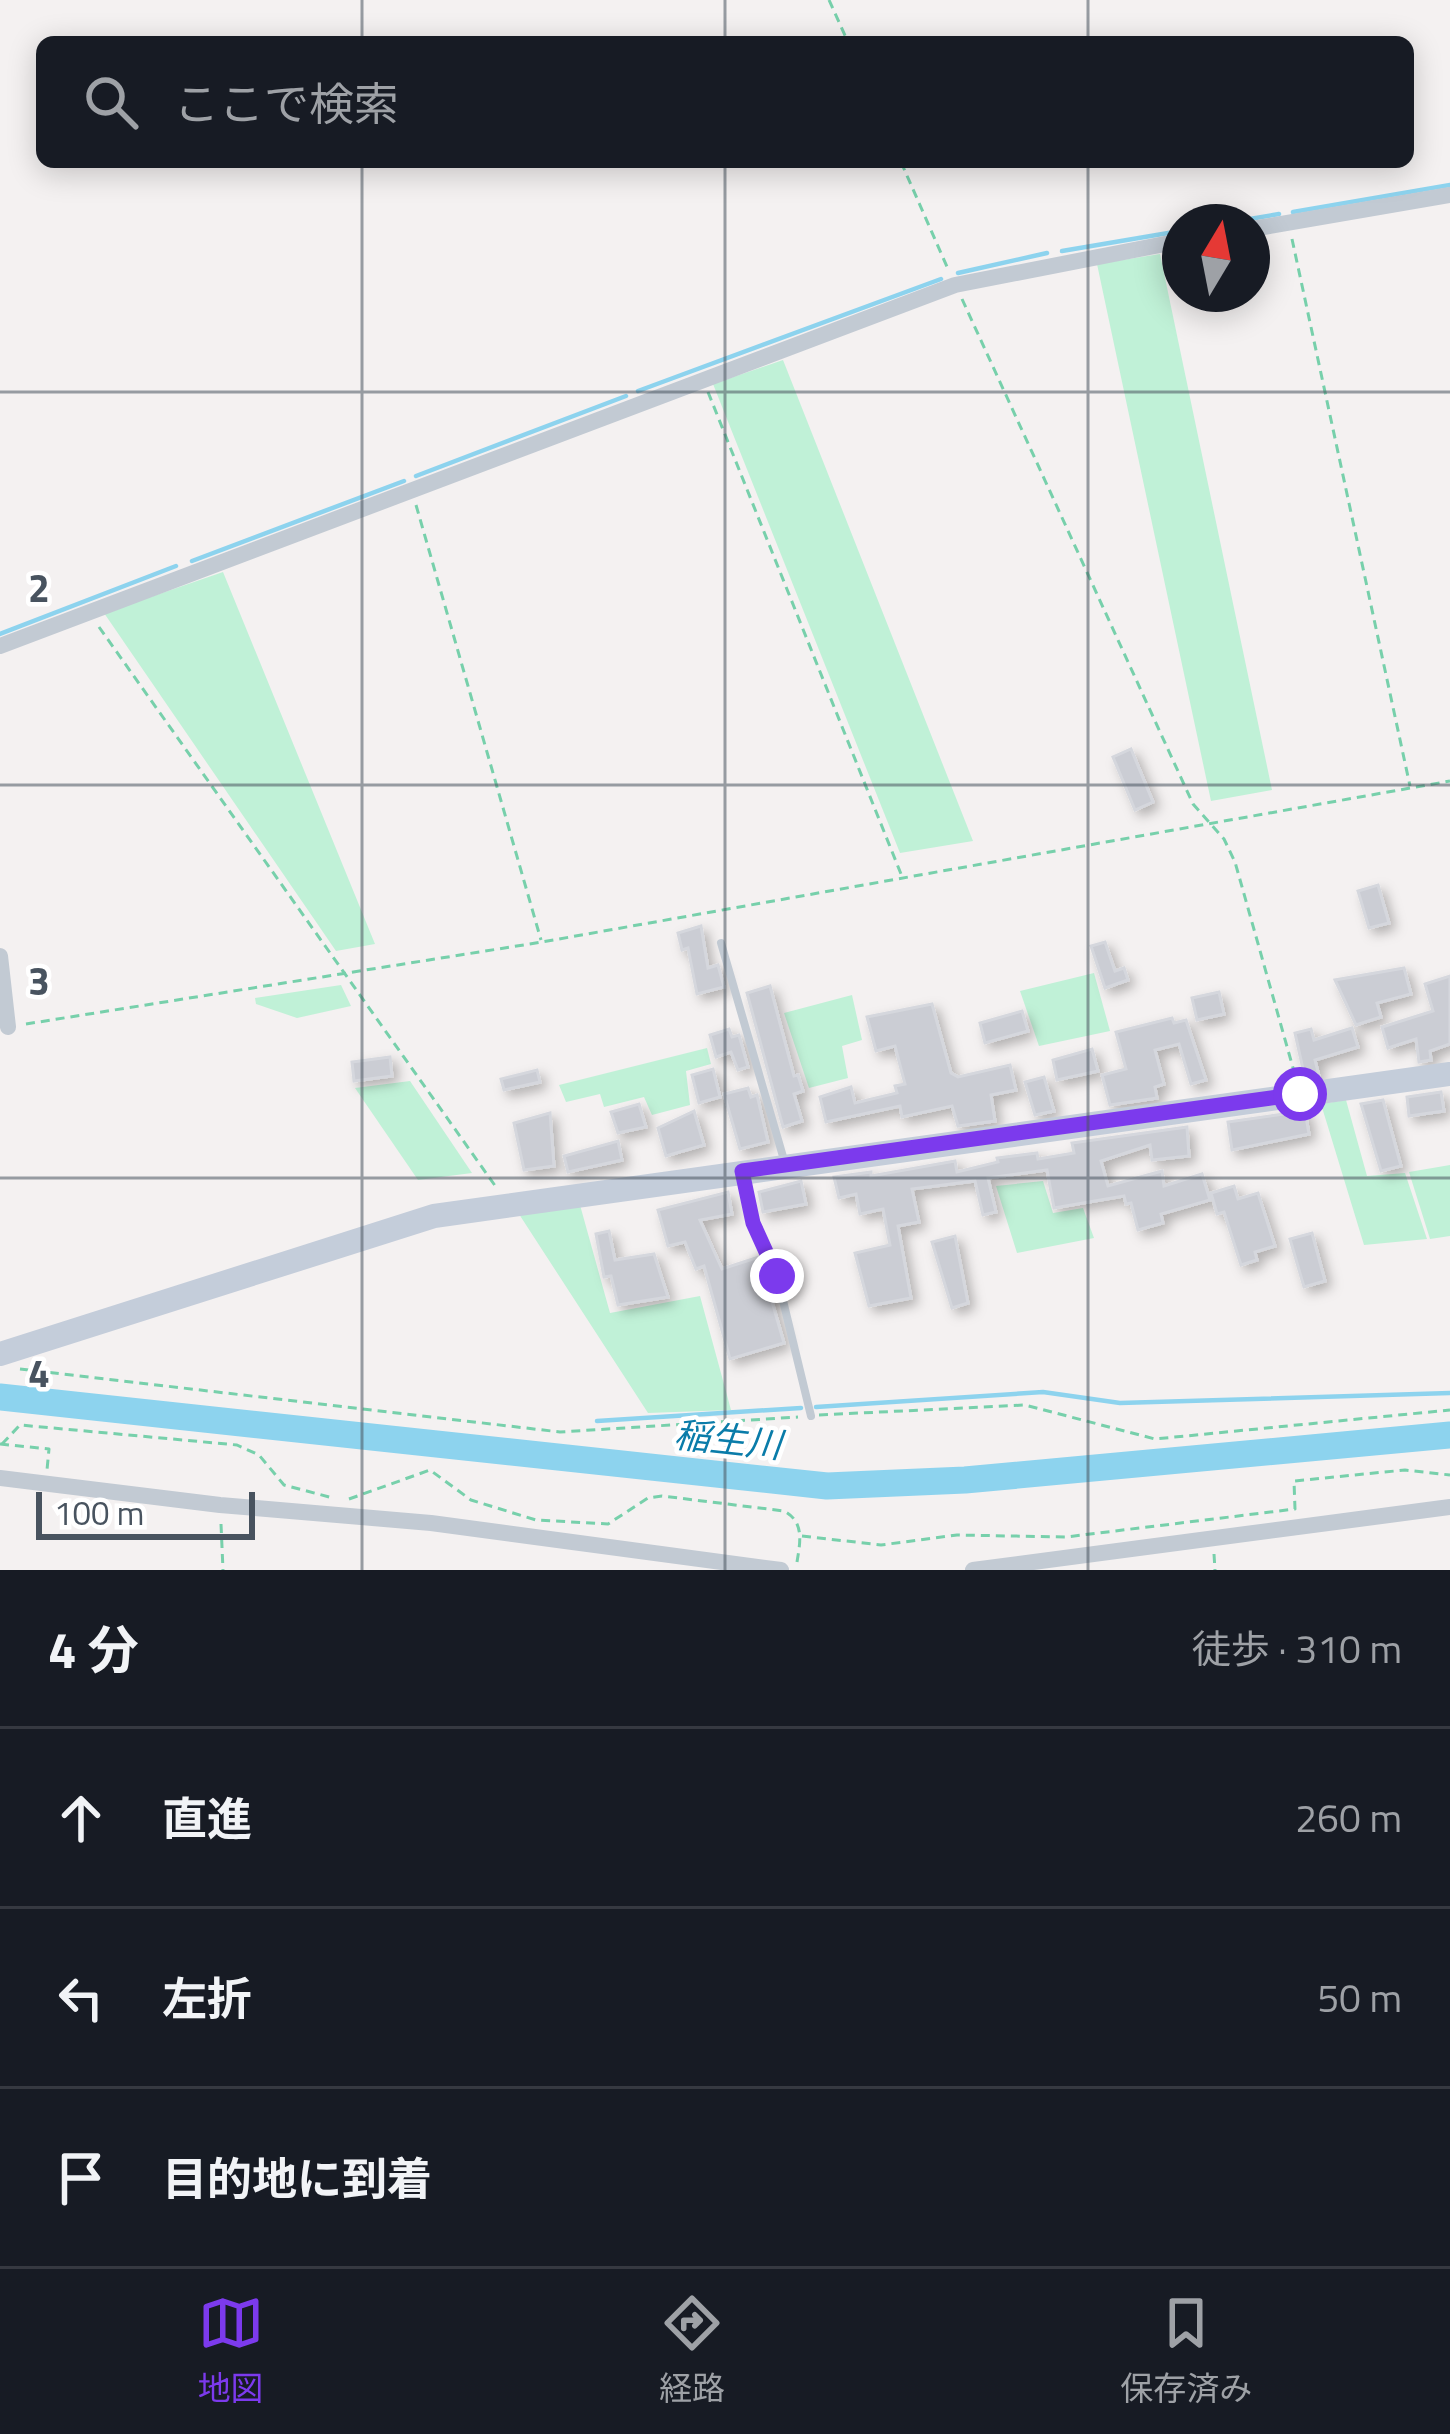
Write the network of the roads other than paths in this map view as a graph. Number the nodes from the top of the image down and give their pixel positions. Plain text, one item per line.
1 (1450, 195) edge
2 (1270, 226) edge
3 (1162, 245) edge
4 (0, 646) edge
5 (721, 943) dead end
6 (0, 956) edge
7 (8, 1028) road end
8 (1450, 1074) edge
9 (785, 1165) junction
10 (742, 1171) junction
11 (1, 1353) edge
12 (811, 1416) road end
13 (0, 1478) edge
14 (1450, 1507) edge
15 (781, 1570) edge
16 (974, 1570) edge

1 - 2 street
3 - 4 street
5 - 9 lane
6 - 7 street
8 - 9 street
9 - 10 street
10 - 11 street
10 - 12 lane
13 - 15 street
14 - 16 street

